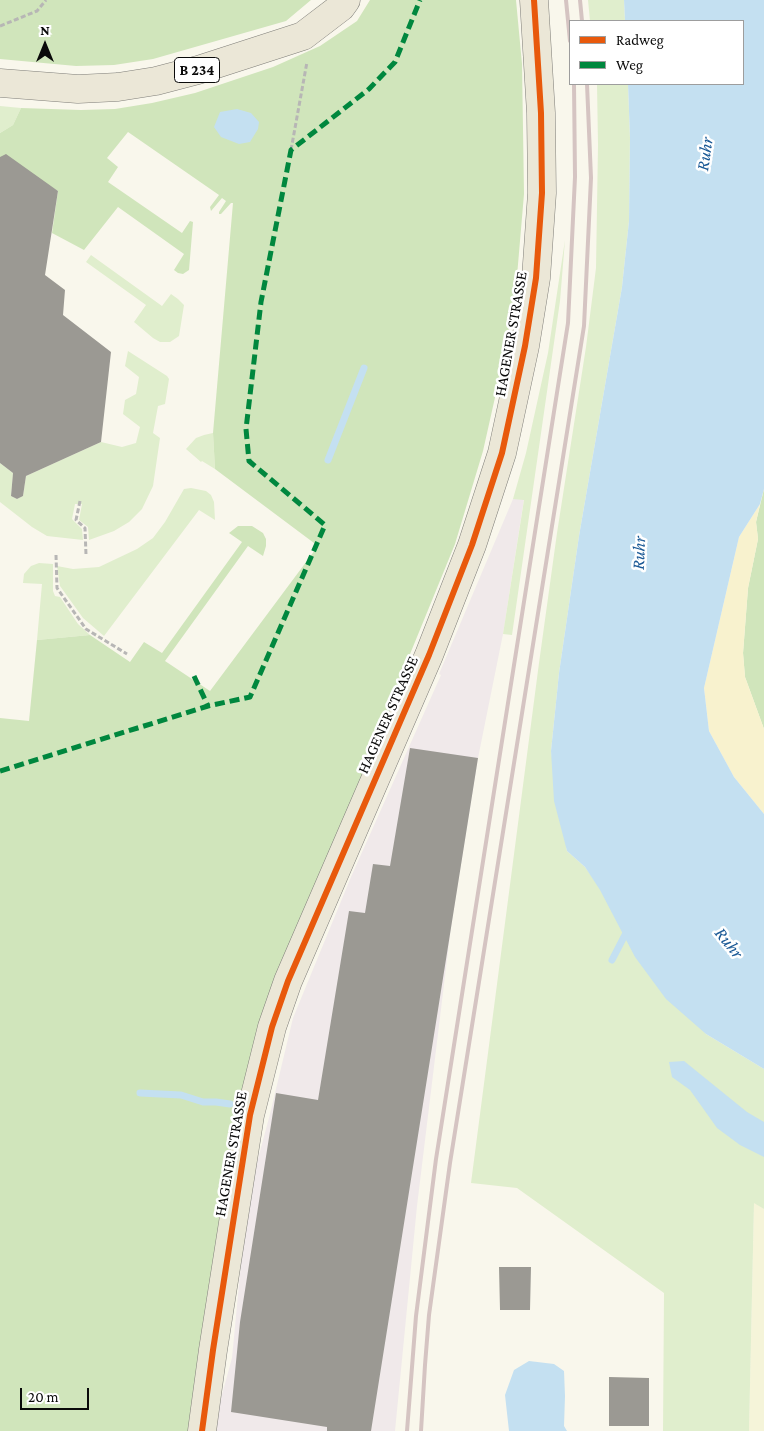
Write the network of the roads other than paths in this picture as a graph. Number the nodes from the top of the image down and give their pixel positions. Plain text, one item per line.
1 (346, 0) edge
2 (534, 0) edge
3 (0, 83) edge
4 (202, 1431) edge

1 - 3 main road, B 234
2 - 4 main road, HAGENER STRASSE

